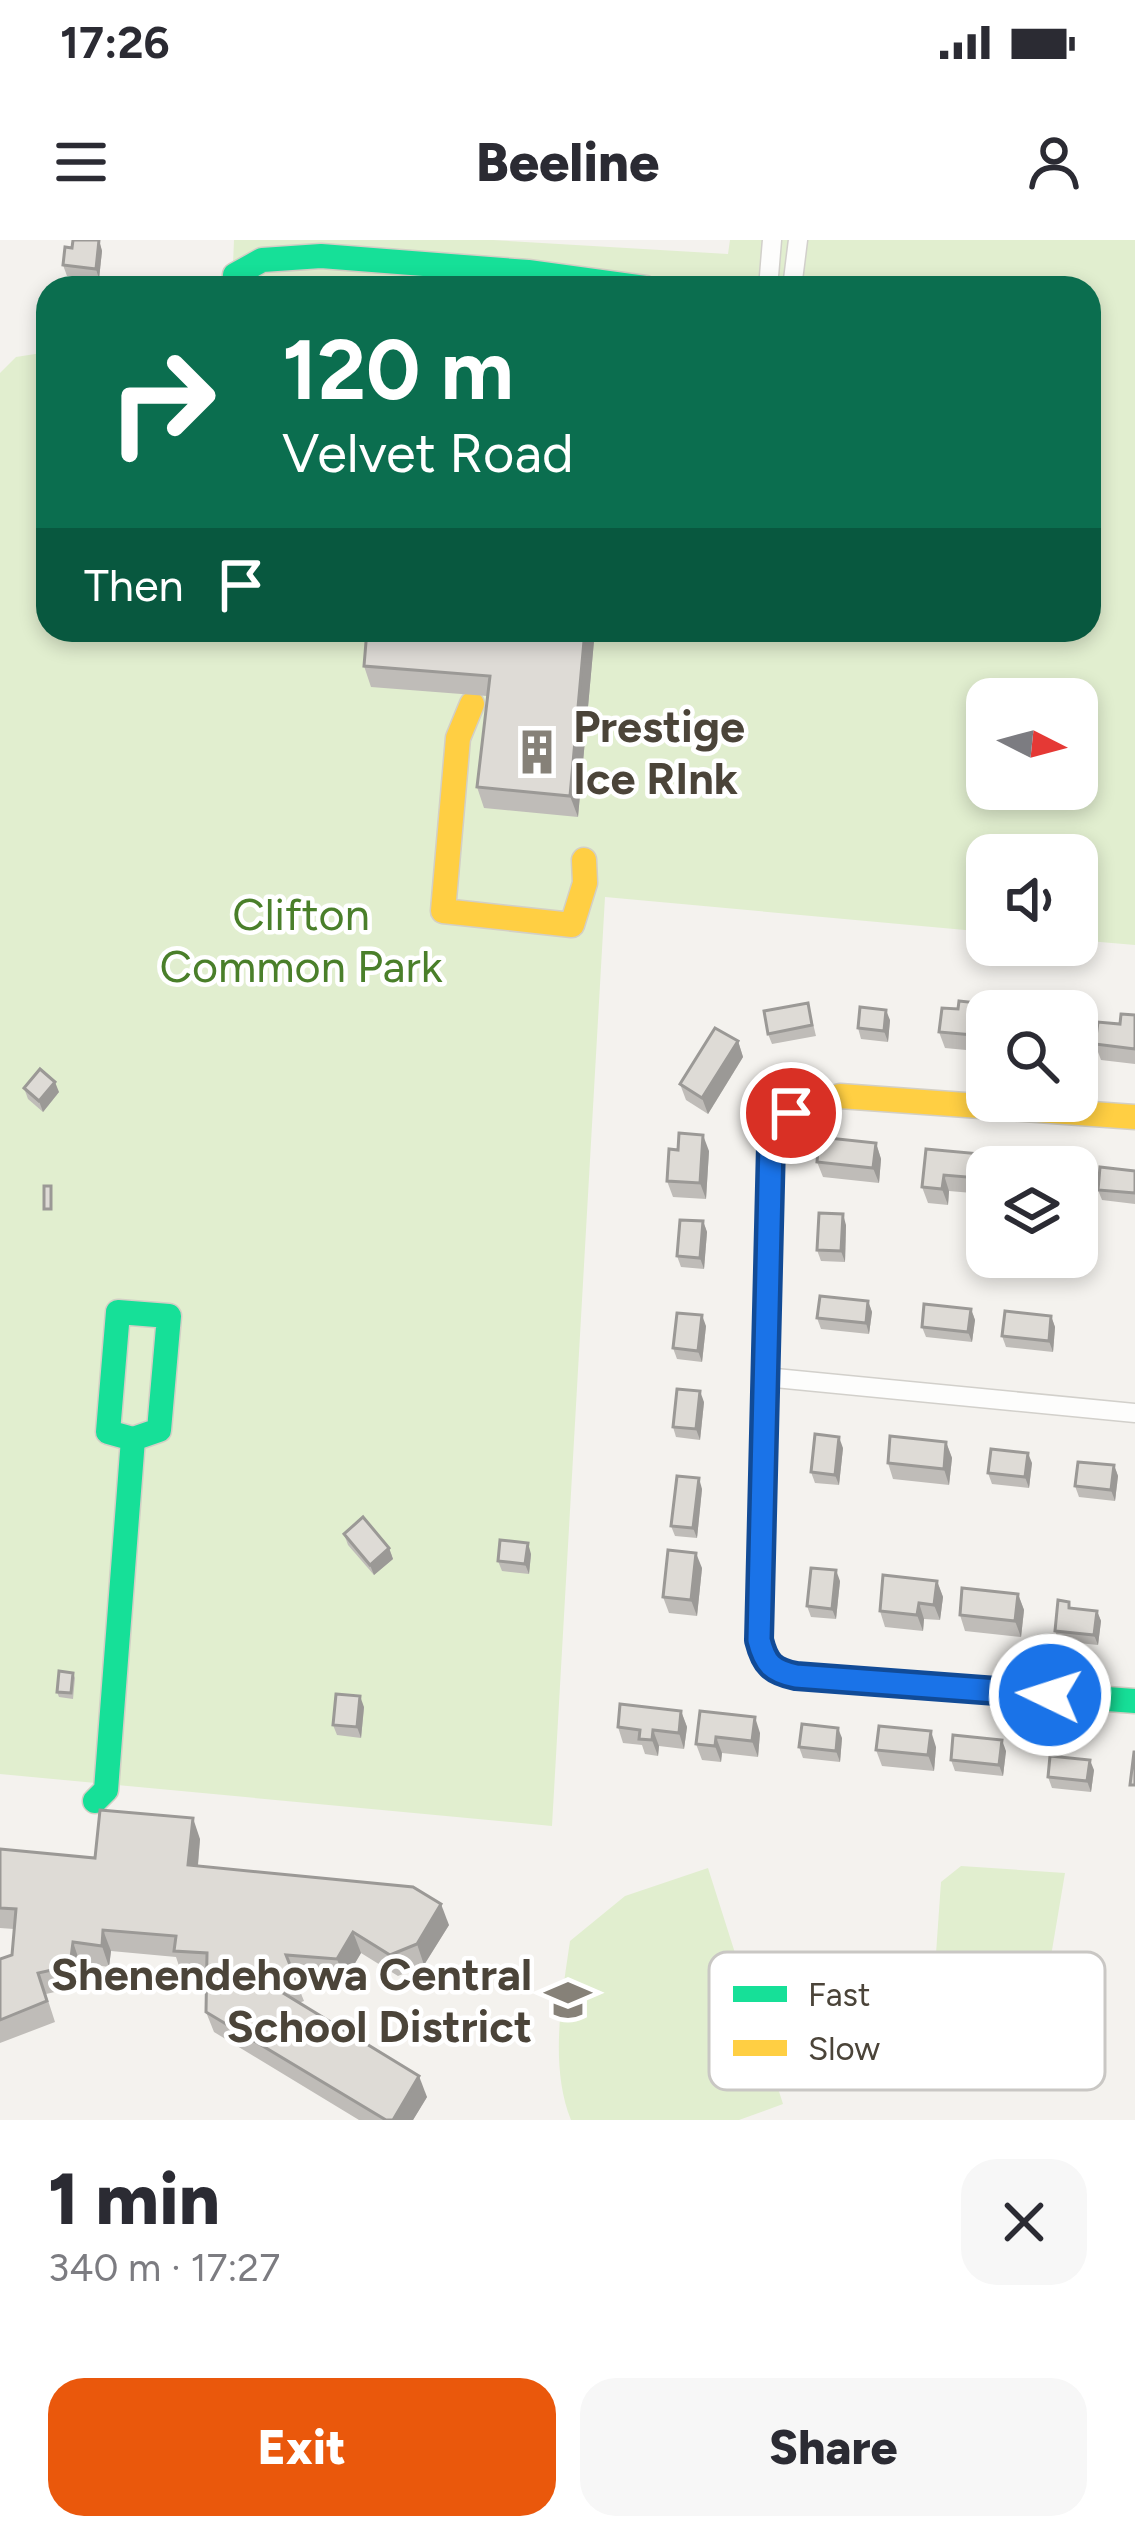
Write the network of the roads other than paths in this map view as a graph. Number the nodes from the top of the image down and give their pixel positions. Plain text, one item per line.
1 (772, 240) edge
2 (798, 240) edge
3 (236, 276) edge
4 (558, 276) edge
5 (769, 276) edge
6 (794, 276) edge
7 (472, 704) dead end
8 (584, 860) dead end
9 (1135, 1117) edge
10 (765, 1377) junction
11 (1135, 1413) edge
12 (134, 1439) junction
13 (1135, 1701) edge
14 (94, 1801) dead end

1 - 5 street
2 - 6 street
3 - 4 street
7 - 8 street
9 - 10 street
10 - 11 street
10 - 13 street
12 - 12 street
12 - 14 street

